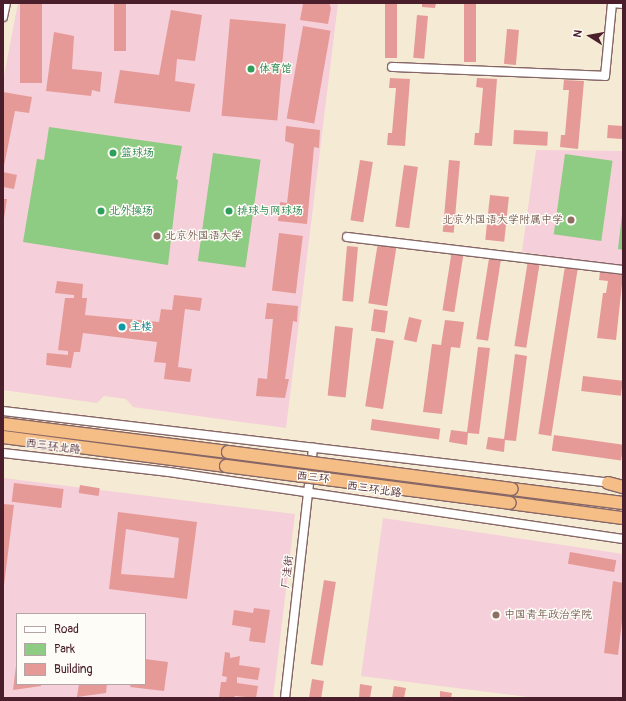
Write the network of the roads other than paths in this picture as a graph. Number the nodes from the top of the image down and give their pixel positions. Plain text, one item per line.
1 (6, 3) edge
2 (623, 4) edge
3 (3, 18) edge
4 (392, 67) dead end
5 (347, 237) dead end
6 (623, 270) edge
7 (3, 411) edge
8 (3, 424) edge
9 (3, 437) edge
10 (313, 448) junction
11 (3, 453) edge
12 (608, 483) joint
13 (623, 486) edge
14 (309, 492) junction
15 (623, 503) edge
16 (623, 518) edge
17 (623, 539) edge
18 (285, 698) edge

1 - 3 street
2 - 4 street
5 - 6 street
7 - 10 street
8 - 15 highway, 西三环, bridge
9 - 16 highway, 西三环, bridge
10 - 12 street
10 - 14 street, 厂洼街
11 - 14 street, 西三环北路
12 - 13 highway
14 - 17 street, 西三环北路
14 - 18 street, 厂洼街

